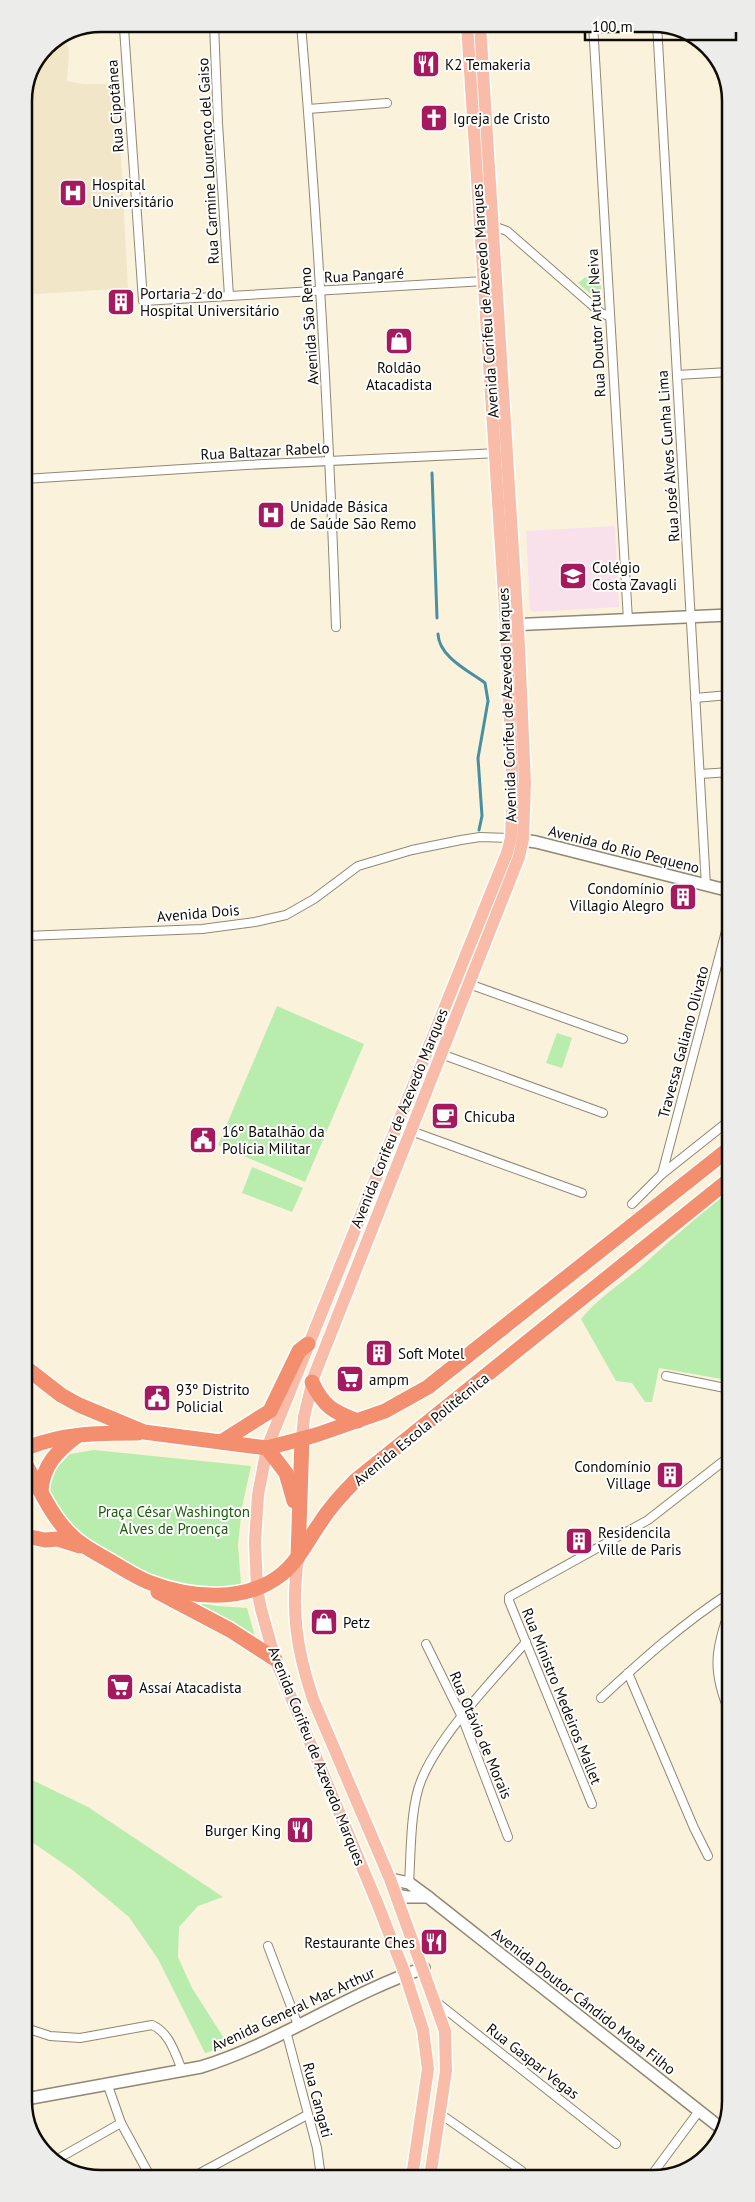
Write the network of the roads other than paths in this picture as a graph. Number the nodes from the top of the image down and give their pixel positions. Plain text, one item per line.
1 (124, 32) edge
2 (214, 32) edge
3 (302, 32) edge
4 (468, 33) edge
5 (480, 33) edge
6 (594, 33) edge
7 (658, 33) edge
8 (387, 103) dead end
9 (308, 108) junction
10 (487, 226) junction
11 (490, 281) junction
12 (322, 291) junction
13 (230, 296) junction
14 (143, 301) joint
15 (610, 316) junction
16 (722, 372) edge
17 (677, 375) junction
18 (501, 453) junction
19 (331, 462) junction
20 (32, 478) edge
21 (722, 615) edge
22 (691, 617) junction
23 (628, 620) junction
24 (512, 625) junction
25 (336, 627) dead end
26 (722, 696) edge
27 (695, 698) junction
28 (722, 773) edge
29 (700, 774) junction
30 (517, 839) junction
31 (706, 886) junction
32 (722, 889) edge
33 (32, 936) edge
34 (722, 946) edge
35 (469, 984) junction
36 (623, 1040) dead end
37 (441, 1054) junction
38 (603, 1113) dead end
39 (722, 1126) edge
40 (411, 1131) junction
41 (722, 1154) edge
42 (662, 1174) junction
43 (722, 1185) edge
44 (582, 1193) dead end
45 (632, 1204) dead end
46 (308, 1344) junction
47 (32, 1372) edge
48 (666, 1376) dead end
49 (312, 1382) junction
50 (722, 1387) edge
51 (358, 1420) junction
52 (144, 1432) junction
53 (80, 1434) junction
54 (302, 1439) junction
55 (221, 1442) junction
56 (32, 1446) edge
57 (267, 1448) junction
58 (722, 1466) edge
59 (32, 1475) edge
60 (41, 1491) junction
61 (298, 1515) junction
62 (32, 1537) edge
63 (86, 1548) junction
64 (298, 1557) junction
65 (257, 1589) junction
66 (722, 1598) edge
67 (722, 1635) edge
68 (526, 1642) junction
69 (426, 1644) dead end
70 (275, 1659) junction
71 (628, 1673) junction
72 (722, 1694) edge
73 (601, 1698) dead end
74 (462, 1717) junction
75 (592, 1804) dead end
76 (508, 1837) dead end
77 (708, 1856) dead end
78 (390, 1879) junction
79 (409, 1883) junction
80 (371, 1889) junction
81 (396, 1895) junction
82 (428, 1897) junction
83 (268, 1946) dead end
84 (424, 1968) junction
85 (405, 1974) junction
86 (433, 2000) junction
87 (298, 2025) junction
88 (32, 2030) edge
89 (286, 2031) junction
90 (182, 2070) junction
91 (107, 2084) junction
92 (32, 2098) edge
93 (699, 2111) junction
94 (439, 2113) junction
95 (307, 2114) junction
96 (121, 2123) junction
97 (718, 2126) edge
98 (616, 2144) dead end
99 (62, 2157) edge
100 (146, 2169) edge
101 (207, 2169) edge
102 (320, 2169) edge
103 (413, 2170) edge
104 (431, 2170) edge
105 (520, 2170) edge
106 (656, 2170) edge

1 - 14 street, Rua Cipotânea
2 - 13 street, Rua Carmine Lourenço del Gaiso
3 - 9 street, Avenida São Remo
4 - 10 main road, Avenida Corifeu de Azevedo Marques
5 - 10 main road, Avenida Corifeu de Azevedo Marques
6 - 15 street, Rua Doutor Artur Neiva
7 - 17 street, Rua José Alves Cunha Lima
8 - 9 street
9 - 12 street, Avenida São Remo
10 - 11 main road, Avenida Corifeu de Azevedo Marques
10 - 15 street
11 - 12 street, Rua Pangaré
11 - 18 main road, Avenida Corifeu de Azevedo Marques
12 - 13 street, Rua Pangaré
12 - 19 street, Avenida São Remo
13 - 14 street, Rua Pangaré
15 - 23 street, Rua Doutor Artur Neiva
16 - 17 street
17 - 22 street, Rua José Alves Cunha Lima
18 - 19 street, Rua Baltazar Rabelo
18 - 24 main road, Avenida Corifeu de Azevedo Marques
19 - 20 street, Rua Baltazar Rabelo
19 - 25 street, Avenida São Remo
21 - 22 main road
22 - 23 main road
22 - 27 street, Rua José Alves Cunha Lima
23 - 24 main road
24 - 30 main road, Avenida Corifeu de Azevedo Marques
26 - 27 street
27 - 29 street, Rua José Alves Cunha Lima
28 - 29 street
29 - 31 street, Rua José Alves Cunha Lima
30 - 31 main road, Avenida do Rio Pequeno
30 - 33 street, Avenida Dois
30 - 35 main road, Avenida Corifeu de Azevedo Marques
30 - 46 main road, Avenida Corifeu de Azevedo Marques
31 - 32 main road, Avenida do Rio Pequeno
34 - 42 street, Travessa Galiano Olivato
35 - 36 street
35 - 37 main road, Avenida Corifeu de Azevedo Marques
37 - 38 street
37 - 40 main road, Avenida Corifeu de Azevedo Marques
39 - 42 street
40 - 44 street
40 - 49 main road, Avenida Corifeu de Azevedo Marques
41 - 51 highway, Avenida Escola Politécnica
42 - 45 street
43 - 64 highway, Avenida Escola Politécnica
46 - 55 highway
46 - 57 main road, Avenida Corifeu de Azevedo Marques
47 - 52 highway, Avenida Escola Politécnica
48 - 50 street
49 - 51 highway
49 - 54 main road, Avenida Corifeu de Azevedo Marques
51 - 54 highway, Avenida Escola Politécnica
52 - 53 highway
52 - 55 highway, Avenida Escola Politécnica
53 - 56 highway
53 - 60 highway
54 - 57 highway, Avenida Escola Politécnica
54 - 61 highway, Avenida Corifeu de Azevedo Marques
55 - 57 highway, Avenida Escola Politécnica
57 - 61 highway
57 - 65 main road, Avenida Corifeu de Azevedo Marques
58 - 68 street, Rua Ministro Medeiros Mallet
59 - 60 highway, Avenida Escola Politécnica
60 - 63 highway, Avenida Escola Politécnica
61 - 64 highway, Avenida Corifeu de Azevedo Marques
62 - 63 highway
63 - 65 highway, Avenida Escola Politécnica
63 - 70 highway
64 - 65 highway, Avenida Escola Politécnica
64 - 78 main road, Avenida Corifeu de Azevedo Marques
65 - 70 main road, Avenida Corifeu de Azevedo Marques
66 - 71 street
67 - 72 street
68 - 74 street
68 - 75 street, Rua Ministro Medeiros Mallet
69 - 74 street, Rua Otávio de Morais
70 - 80 main road, Avenida Corifeu de Azevedo Marques
71 - 73 street
71 - 77 street
74 - 76 street, Rua Otávio de Morais
74 - 79 street
78 - 79 main road, Avenida Doutor Cândido Mota Filho
78 - 81 main road, Avenida Corifeu de Azevedo Marques
79 - 82 main road, Avenida Doutor Cândido Mota Filho
80 - 81 main road
80 - 85 main road, Avenida Corifeu de Azevedo Marques
81 - 82 main road
81 - 84 main road, Avenida Corifeu de Azevedo Marques
82 - 93 main road, Avenida Doutor Cândido Mota Filho
83 - 87 street
84 - 85 main road, Avenida General Mac Arthur
84 - 86 main road, Avenida Corifeu de Azevedo Marques
85 - 87 main road, Avenida General Mac Arthur
85 - 103 main road, Avenida Corifeu de Azevedo Marques
86 - 94 main road, Avenida Corifeu de Azevedo Marques
86 - 98 street, Rua Gaspar Vegas
87 - 89 main road, Avenida General Mac Arthur
88 - 90 street
89 - 90 main road, Avenida General Mac Arthur
89 - 95 street, Rua Cangati
90 - 91 main road, Avenida General Mac Arthur
91 - 92 main road, Avenida General Mac Arthur
91 - 96 street
93 - 97 main road, Avenida Doutor Cândido Mota Filho
93 - 106 street
94 - 104 main road, Avenida Corifeu de Azevedo Marques
94 - 105 street
95 - 101 street
95 - 102 street, Rua Cangati
96 - 99 street
96 - 100 street

